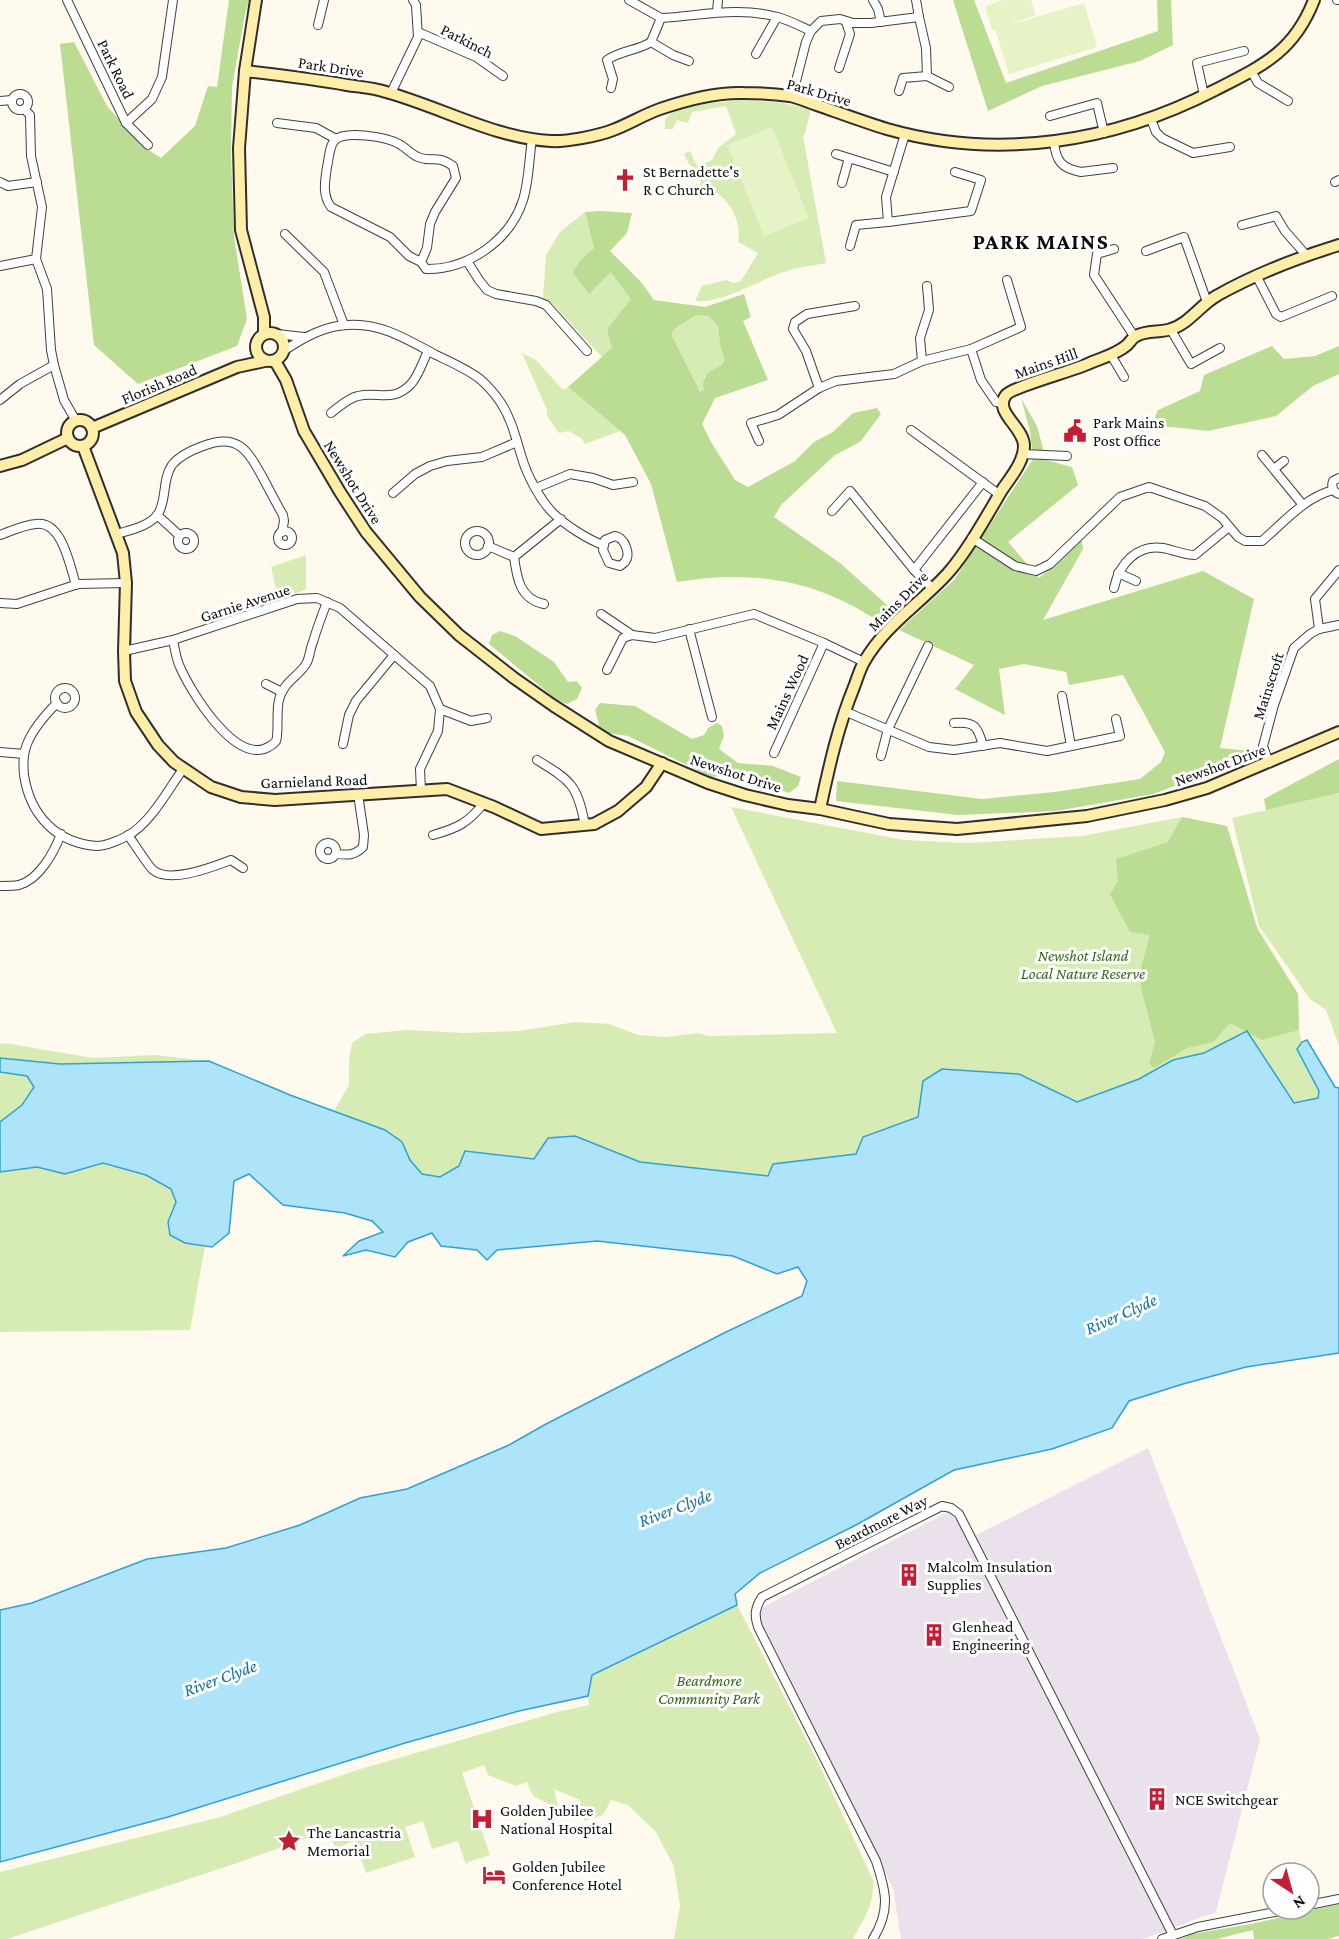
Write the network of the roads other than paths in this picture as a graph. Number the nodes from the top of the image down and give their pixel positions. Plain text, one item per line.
1 (67, 0) edge
2 (173, 0) edge
3 (256, 0) edge
4 (324, 0) edge
5 (413, 0) edge
6 (629, 0) edge
7 (718, 0) edge
8 (873, 0) edge
9 (916, 0) edge
10 (1314, 0) edge
11 (717, 12) junction
12 (777, 17) junction
13 (919, 17) junction
14 (661, 18) junction
15 (846, 22) junction
16 (881, 22) junction
17 (318, 26) dead end
18 (811, 31) junction
19 (418, 32) junction
20 (651, 42) junction
21 (1244, 51) dead end
22 (756, 54) dead end
23 (689, 61) dead end
24 (839, 68) dead end
25 (244, 71) junction
26 (1251, 71) junction
27 (503, 76) dead end
28 (927, 76) junction
29 (949, 87) dead end
30 (611, 88) dead end
31 (899, 91) dead end
32 (391, 93) junction
33 (1204, 95) junction
34 (792, 97) junction
35 (12, 100) junction
36 (0, 101) edge
37 (1288, 101) dead end
38 (24, 109) junction
39 (1050, 116) dead end
40 (1151, 119) junction
41 (126, 123) junction
42 (277, 123) dead end
43 (1104, 133) junction
44 (905, 134) junction
45 (336, 139) junction
46 (532, 139) junction
47 (1054, 142) junction
48 (148, 145) dead end
49 (1230, 147) dead end
50 (836, 154) dead end
51 (849, 158) junction
52 (1113, 168) dead end
53 (894, 172) junction
54 (955, 172) dead end
55 (0, 182) edge
56 (37, 182) junction
57 (842, 183) dead end
58 (888, 222) junction
59 (1242, 225) dead end
60 (285, 234) dead end
61 (1339, 245) edge
62 (850, 246) dead end
63 (1114, 249) dead end
64 (1146, 251) dead end
65 (1306, 255) junction
66 (36, 259) junction
67 (467, 261) junction
68 (421, 262) junction
69 (0, 266) edge
70 (1256, 275) junction
71 (1007, 280) dead end
72 (927, 286) dead end
73 (1332, 296) dead end
74 (1207, 302) junction
75 (855, 306) dead end
76 (344, 325) junction
77 (1171, 330) junction
78 (272, 334) junction
79 (1134, 336) junction
80 (304, 337) junction
81 (1220, 348) dead end
82 (971, 349) junction
83 (284, 351) junction
84 (428, 351) junction
85 (587, 351) dead end
86 (1111, 355) junction
87 (266, 358) junction
88 (922, 361) junction
89 (54, 365) junction
90 (1124, 377) dead end
91 (286, 380) junction
92 (819, 388) junction
93 (0, 400) edge
94 (1003, 406) junction
95 (331, 413) dead end
96 (76, 421) junction
97 (92, 428) junction
98 (911, 430) dead end
99 (68, 438) junction
100 (759, 441) dead end
101 (517, 442) junction
102 (83, 446) junction
103 (1023, 454) junction
104 (1262, 455) dead end
105 (1067, 456) dead end
106 (1284, 461) dead end
107 (0, 466) edge
108 (1274, 469) junction
109 (1339, 478) edge
110 (633, 482) dead end
111 (983, 482) junction
112 (536, 488) junction
113 (1336, 492) edge
114 (393, 494) dead end
115 (1000, 495) junction
116 (1303, 505) junction
117 (832, 511) dead end
118 (157, 515) junction
119 (561, 519) junction
120 (1229, 527) junction
121 (282, 532) dead end
122 (117, 534) junction
123 (0, 535) edge
124 (179, 535) dead end
125 (972, 538) junction
126 (603, 545) dead end
127 (488, 546) dead end
128 (514, 557) junction
129 (914, 570) junction
130 (1339, 570) edge
131 (1118, 573) junction
132 (1136, 581) dead end
133 (126, 583) junction
134 (76, 585) junction
135 (932, 588) junction
136 (1114, 588) dead end
137 (327, 602) junction
138 (0, 603) edge
139 (544, 604) dead end
140 (601, 614) dead end
141 (1339, 625) edge
142 (689, 629) junction
143 (1319, 630) junction
144 (632, 634) junction
145 (173, 640) junction
146 (824, 643) junction
147 (928, 646) dead end
148 (124, 651) junction
149 (394, 655) junction
150 (864, 662) junction
151 (607, 670) dead end
152 (266, 684) dead end
153 (282, 692) junction
154 (1062, 696) dead end
155 (57, 703) dead end
156 (440, 709) junction
157 (844, 711) junction
158 (712, 717) dead end
159 (487, 718) dead end
160 (1116, 719) dead end
161 (954, 723) dead end
162 (888, 729) junction
163 (1339, 732) edge
164 (343, 744) dead end
165 (983, 746) junction
166 (1071, 746) junction
167 (0, 752) edge
168 (774, 753) dead end
169 (24, 754) junction
170 (881, 756) dead end
171 (537, 760) dead end
172 (662, 763) junction
173 (1269, 763) junction
174 (183, 769) junction
175 (421, 791) junction
176 (358, 794) junction
177 (484, 803) junction
178 (820, 809) junction
179 (585, 825) junction
180 (61, 834) junction
181 (128, 835) junction
182 (433, 835) dead end
183 (336, 854) dead end
184 (243, 868) dead end
185 (0, 886) edge
186 (1339, 1899) edge
187 (1321, 1903) edge
188 (1261, 1915) edge
189 (1173, 1935) junction
190 (873, 1939) edge
191 (1162, 1939) edge

1 - 41 street, Park Road
2 - 41 street
3 - 25 street
4 - 17 street
5 - 19 street, Parkinch
6 - 14 street
7 - 11 street
8 - 16 street
9 - 13 street
10 - 26 street, Park Drive
11 - 12 street
11 - 14 street
12 - 18 street
12 - 22 street
13 - 16 street
13 - 28 street
14 - 20 street
15 - 16 street
15 - 18 street
15 - 24 street
18 - 34 street
19 - 27 street, Parkinch
19 - 32 street, Parkinch
20 - 23 street
20 - 30 street
21 - 33 street
25 - 32 street, Park Drive
25 - 78 street
26 - 33 street, Park Drive
26 - 37 street
28 - 29 street
28 - 31 street
32 - 46 street, Park Drive
33 - 40 street, Park Drive
34 - 44 street, Park Drive
34 - 46 street, Park Drive
35 - 36 street
35 - 38 street
35 - 38 street
38 - 56 street
39 - 43 street
40 - 43 street, Park Drive
40 - 49 street
41 - 48 street, Park Road
42 - 45 street
43 - 47 street, Park Drive
44 - 47 street, Park Drive
44 - 53 street
45 - 68 street
45 - 68 street
46 - 67 street
47 - 52 street
50 - 51 street
51 - 53 street
51 - 57 street
53 - 58 street
54 - 58 street
55 - 56 street
56 - 66 street
58 - 62 street
59 - 65 street
60 - 76 street
61 - 65 street, Mains Hill
63 - 79 street
64 - 74 street
65 - 70 street, Mains Hill
66 - 69 street
66 - 89 street
67 - 68 street
67 - 85 street
70 - 73 street
70 - 74 street, Mains Hill
71 - 82 street
72 - 88 street
74 - 77 street, Mains Hill
75 - 92 street
76 - 80 street
76 - 84 street
77 - 79 street, Mains Hill
77 - 81 street
78 - 80 street
78 - 83 street
78 - 87 street
79 - 86 street, Mains Hill
80 - 83 street
82 - 88 street
82 - 94 street
83 - 87 street
83 - 91 street, Newshot Drive
84 - 95 street
84 - 101 street
86 - 90 street
86 - 94 street, Mains Hill
87 - 91 street, Newshot Drive
87 - 97 street, Florish Road
88 - 92 street
89 - 93 street
89 - 96 street
91 - 172 street, Newshot Drive
92 - 100 street
94 - 103 street
96 - 97 street
96 - 99 street
97 - 102 street
98 - 111 street
99 - 102 street
99 - 107 street
101 - 112 street
101 - 114 street
102 - 122 street, Garnieland Road
103 - 105 street
103 - 115 street, Mains Drive
104 - 108 street
106 - 108 street
108 - 116 street
109 - 113 street
110 - 112 street
111 - 115 street
111 - 129 street
112 - 119 street
113 - 116 street
115 - 125 street, Mains Drive
116 - 120 street
117 - 129 street
118 - 121 street
118 - 122 street
118 - 124 street
119 - 126 street
119 - 128 street
120 - 125 street
120 - 131 street
122 - 133 street, Garnieland Road
123 - 134 street
125 - 135 street, Mains Drive
127 - 128 street
128 - 139 street
129 - 135 street
130 - 143 street
131 - 132 street
131 - 136 street
133 - 134 street
133 - 148 street, Garnieland Road
134 - 138 street
135 - 150 street, Mains Drive
137 - 145 street, Garnie Avenue
137 - 149 street, Garnie Avenue
137 - 153 street
140 - 144 street
141 - 143 street, Mainscroft
142 - 144 street, Mains Wood
142 - 146 street, Mains Wood
142 - 158 street
143 - 173 street, Mainscroft
144 - 151 street
145 - 148 street, Garnie Avenue
145 - 153 street
146 - 150 street, Mains Wood
146 - 168 street, Mains Wood
147 - 162 street
148 - 174 street, Garnieland Road
149 - 156 street, Garnie Avenue
149 - 164 street
150 - 157 street, Mains Drive
152 - 153 street
154 - 166 street
155 - 169 street
156 - 159 street
156 - 175 street
157 - 162 street
157 - 178 street, Mains Drive
160 - 166 street
161 - 165 street
162 - 165 street
162 - 170 street
163 - 173 street, Newshot Drive
165 - 166 street
167 - 169 street
169 - 180 street
171 - 179 street
172 - 178 street, Newshot Drive
172 - 179 street, Garnieland Road
173 - 178 street, Newshot Drive
174 - 176 street, Garnieland Road
174 - 181 street
175 - 176 street, Garnieland Road
175 - 177 street, Garnieland Road
176 - 183 street
177 - 179 street, Garnieland Road
177 - 182 street
180 - 181 street
180 - 185 street
181 - 184 street
186 - 187 street
188 - 189 street
189 - 190 street, Beardmore Way
189 - 191 street

